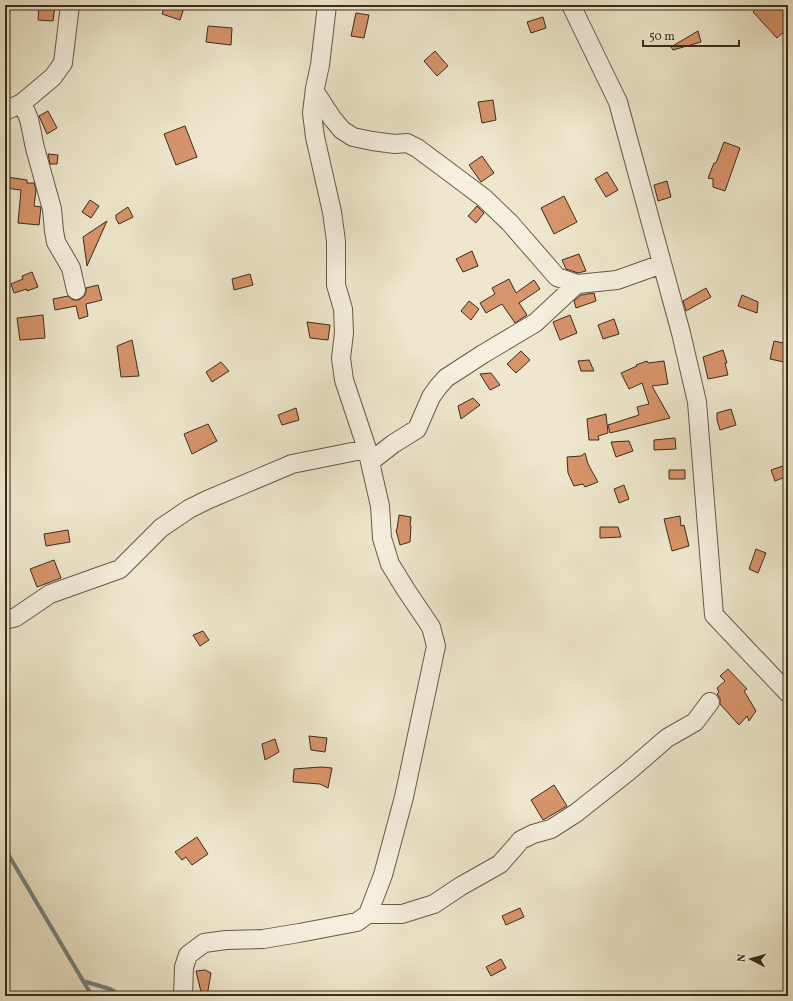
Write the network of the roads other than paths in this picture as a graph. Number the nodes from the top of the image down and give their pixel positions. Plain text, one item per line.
1 (70, 5) edge
2 (327, 5) edge
3 (571, 5) edge
4 (315, 92) junction
5 (22, 103) junction
6 (5, 111) edge
7 (662, 264) junction
8 (578, 284) junction
9 (76, 290) dead end
10 (368, 455) junction
11 (5, 620) edge
12 (788, 693) edge
13 (710, 702) dead end
14 (368, 914) junction
15 (183, 996) edge

1 - 5 street
2 - 4 street
3 - 7 street
4 - 8 street
4 - 10 street
5 - 6 street
5 - 9 street
7 - 8 street
7 - 12 street
8 - 10 street
10 - 11 street
10 - 14 street
13 - 14 street
14 - 15 street

